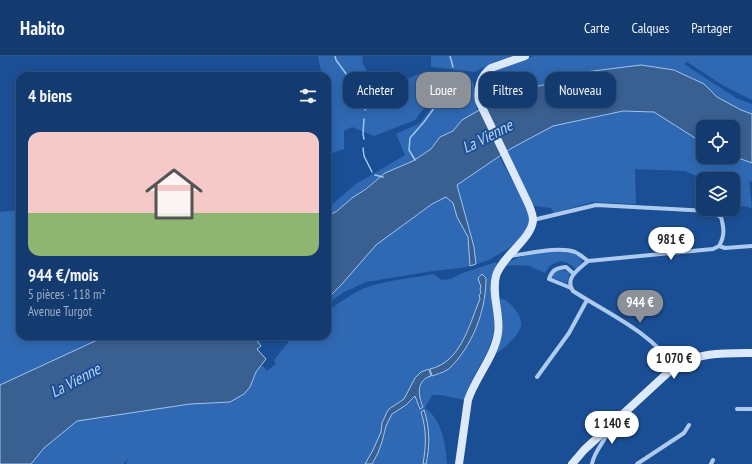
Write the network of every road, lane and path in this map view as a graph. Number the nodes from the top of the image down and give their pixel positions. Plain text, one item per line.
1 (525, 56) edge
2 (533, 220) junction
3 (719, 246) junction
4 (752, 246) edge
5 (509, 256) junction
6 (588, 261) junction
7 (574, 274) junction
8 (571, 288) junction
9 (587, 300) junction
10 (752, 353) edge
11 (674, 367) junction
12 (537, 377) dead end
13 (737, 409) dead end
14 (752, 409) edge
15 (689, 425) dead end
16 (608, 428) junction
17 (459, 464) edge
18 (572, 464) edge
19 (592, 464) edge
20 (638, 464) edge

1 - 2 main road
2 - 3 street
2 - 5 main road
3 - 4 street
3 - 6 street
5 - 6 street
5 - 17 main road
6 - 7 street
7 - 8 street
7 - 8 street
8 - 9 street
9 - 11 street
9 - 12 street
10 - 11 main road
11 - 16 main road
13 - 14 street
15 - 20 street
16 - 18 main road
16 - 19 street

